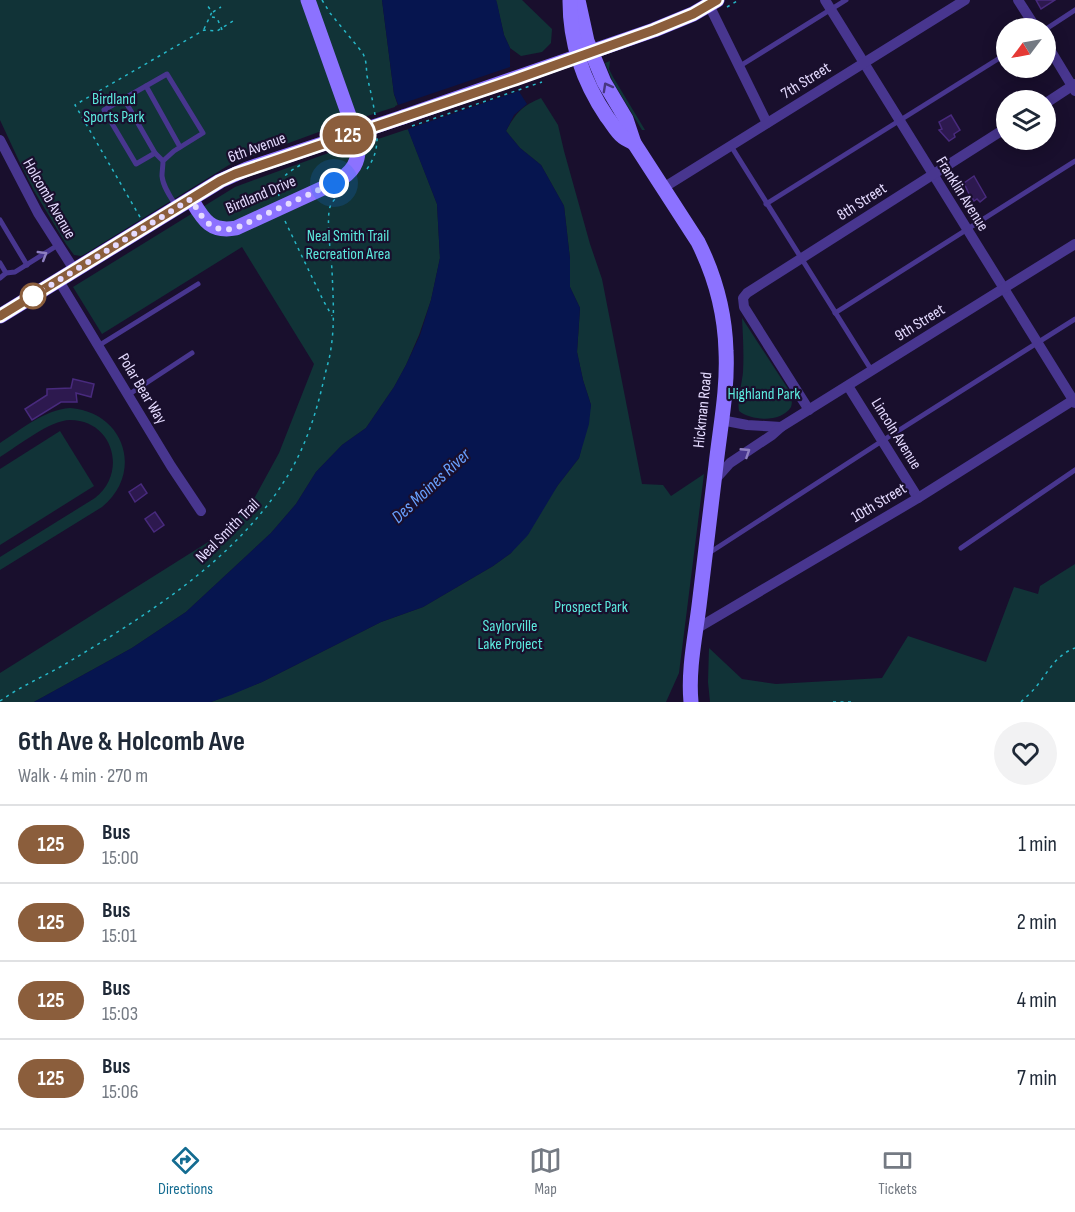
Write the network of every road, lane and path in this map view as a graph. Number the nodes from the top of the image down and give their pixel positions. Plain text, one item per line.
1 (308, 0) edge
2 (570, 0) edge
3 (578, 0) edge
4 (739, 0) edge
5 (825, 0) edge
6 (846, 0) edge
7 (964, 0) edge
8 (1018, 0) edge
9 (718, 4) edge
10 (207, 5) dead end
11 (221, 7) dead end
12 (831, 10) junction
13 (1075, 10) edge
14 (212, 12) junction
15 (211, 17) junction
16 (1030, 18) edge
17 (1056, 22) edge
18 (204, 30) dead end
19 (223, 32) dead end
20 (585, 54) junction
21 (1056, 59) edge
22 (996, 60) edge
23 (864, 63) junction
24 (740, 66) junction
25 (540, 76) junction
26 (146, 86) junction
27 (1074, 87) edge
28 (1056, 97) edge
29 (124, 99) junction
30 (900, 120) junction
31 (768, 123) junction
32 (411, 126) dead end
33 (996, 134) edge
34 (0, 140) edge
35 (731, 146) junction
36 (180, 147) junction
37 (3, 152) edge
38 (155, 153) junction
39 (163, 161) junction
40 (1075, 161) edge
41 (305, 162) dead end
42 (933, 174) junction
43 (663, 188) junction
44 (191, 199) junction
45 (281, 201) dead end
46 (766, 204) junction
47 (330, 207) dead end
48 (177, 208) junction
49 (282, 214) dead end
50 (0, 220) edge
51 (967, 230) junction
52 (1075, 244) edge
53 (58, 245) junction
54 (801, 259) junction
55 (0, 263) edge
56 (27, 265) junction
57 (75, 271) junction
58 (6, 273) junction
59 (0, 278) edge
60 (59, 281) junction
61 (198, 284) dead end
62 (1004, 289) junction
63 (835, 313) junction
64 (0, 316) edge
65 (332, 316) junction
66 (1075, 319) edge
67 (1037, 342) junction
68 (98, 346) junction
69 (192, 353) dead end
70 (872, 371) junction
71 (848, 386) junction
72 (128, 395) junction
73 (1074, 400) edge
74 (809, 410) junction
75 (721, 420) junction
76 (781, 427) junction
77 (882, 441) junction
78 (1075, 470) edge
79 (714, 481) junction
80 (918, 498) junction
81 (201, 511) dead end
82 (962, 548) dead end
83 (705, 556) junction
84 (696, 629) junction
85 (1075, 648) edge
86 (0, 702) edge
87 (691, 702) edge
88 (833, 702) edge
89 (854, 702) edge
90 (1021, 702) edge

1 - 44 main road, Birdland Drive
2 - 20 main road
3 - 20 main road
4 - 9 path
5 - 12 street, Franklin Avenue
6 - 12 lane
7 - 23 street, 7th Street
8 - 16 street
9 - 20 main road, 6th Avenue
9 - 24 street
10 - 14 path
11 - 14 path
12 - 23 street, Franklin Avenue
12 - 24 lane
13 - 17 lane
14 - 15 path
15 - 18 path
15 - 19 path
20 - 25 main road, 6th Avenue
20 - 43 main road, Hickman Road
21 - 27 street
22 - 30 lane
23 - 30 street, Franklin Avenue
23 - 31 street, 7th Street
24 - 31 street
25 - 32 path, bridge
25 - 44 main road, 6th Avenue, bridge
26 - 29 lane
26 - 36 lane
26 - 36 lane
27 - 28 street
29 - 38 lane
29 - 38 lane
30 - 42 street, Franklin Avenue
30 - 46 lane
31 - 35 street, 7th Street
33 - 42 street, 8th Street
34 - 37 street, Holcomb Avenue
35 - 43 street, 7th Street
35 - 46 lane
36 - 39 lane
37 - 53 street, Holcomb Avenue
38 - 39 lane
39 - 48 lane
40 - 51 lane
41 - 45 path
42 - 51 street, Franklin Avenue
42 - 54 street, 8th Street
43 - 75 main road, Hickman Road
44 - 48 main road, 6th Avenue
46 - 54 lane
47 - 65 path, Neal Smith Trail
48 - 57 main road, 6th Avenue
49 - 65 path
50 - 56 lane
51 - 62 street, Franklin Avenue
51 - 63 lane
52 - 62 street, 9th Street
56 -> 53 lane
53 - 57 street, Holcomb Avenue
54 - 63 lane
54 - 74 street, 8th Street
55 - 58 lane
56 - 58 lane
57 - 60 main road, 6th Avenue
58 - 59 lane
60 - 64 main road, 6th Avenue
60 - 68 street, Polar Bear Way
61 - 68 lane
62 - 67 street, Franklin Avenue
62 - 70 street, 9th Street
63 - 70 lane
65 - 86 path, Neal Smith Trail
66 - 67 lane
67 - 73 street, Franklin Avenue
67 - 77 lane
68 - 72 street, Polar Bear Way
69 - 72 lane
70 - 71 street, 9th Street
71 - 74 street, 9th Street
71 - 77 street, Lincoln Avenue
72 - 81 street, Polar Bear Way
73 - 80 street, 10th Street
74 - 76 street, 9th Street
75 - 76 street
75 - 79 main road, Hickman Road
79 -> 76 street, 9th Street
77 - 80 street, Lincoln Avenue
77 - 83 lane
78 - 82 lane
79 - 83 main road, Hickman Road
80 - 84 street, 10th Street
83 - 84 main road, Hickman Road
84 - 87 main road, Hickman Road
85 - 90 path
88 - 89 path

